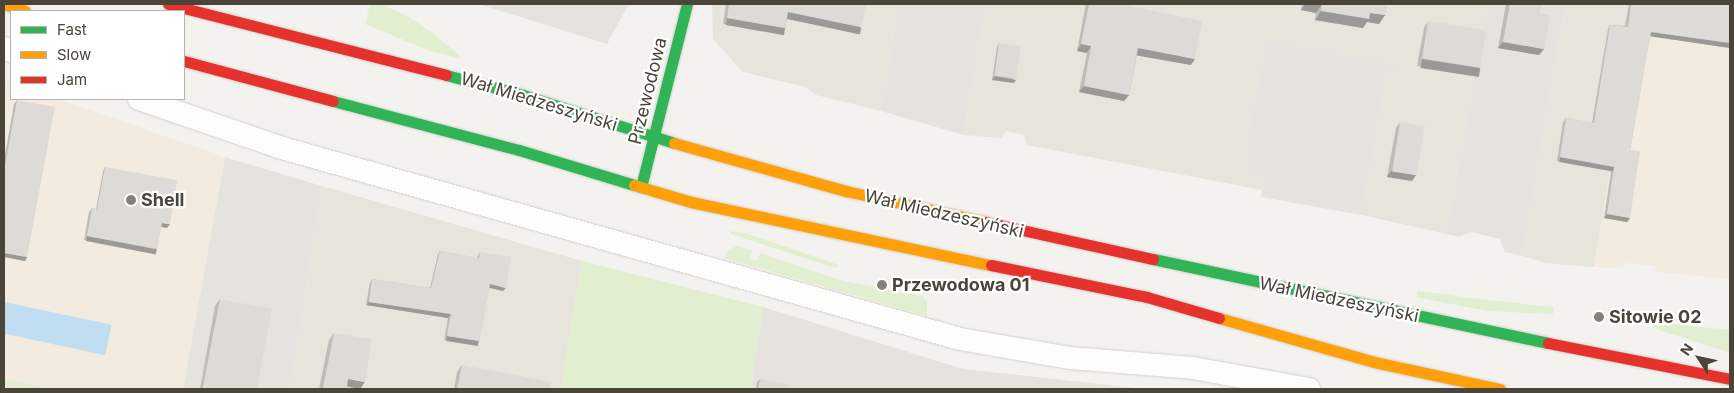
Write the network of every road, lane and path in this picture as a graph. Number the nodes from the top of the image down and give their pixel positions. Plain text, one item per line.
1 (4, 4) edge
2 (168, 4) edge
3 (687, 4) edge
4 (22, 10) edge
5 (185, 61) edge
6 (142, 100) edge
7 (655, 137) junction
8 (641, 188) junction
9 (1730, 379) edge
10 (1309, 389) edge
11 (1500, 389) edge

1 - 4 main road
2 - 7 main road, Wał Miedzeszyński
3 - 7 main road, Przewodowa
5 - 8 main road
6 - 10 street
7 - 8 main road, Przewodowa
7 - 9 main road, Wał Miedzeszyński
8 - 11 main road

